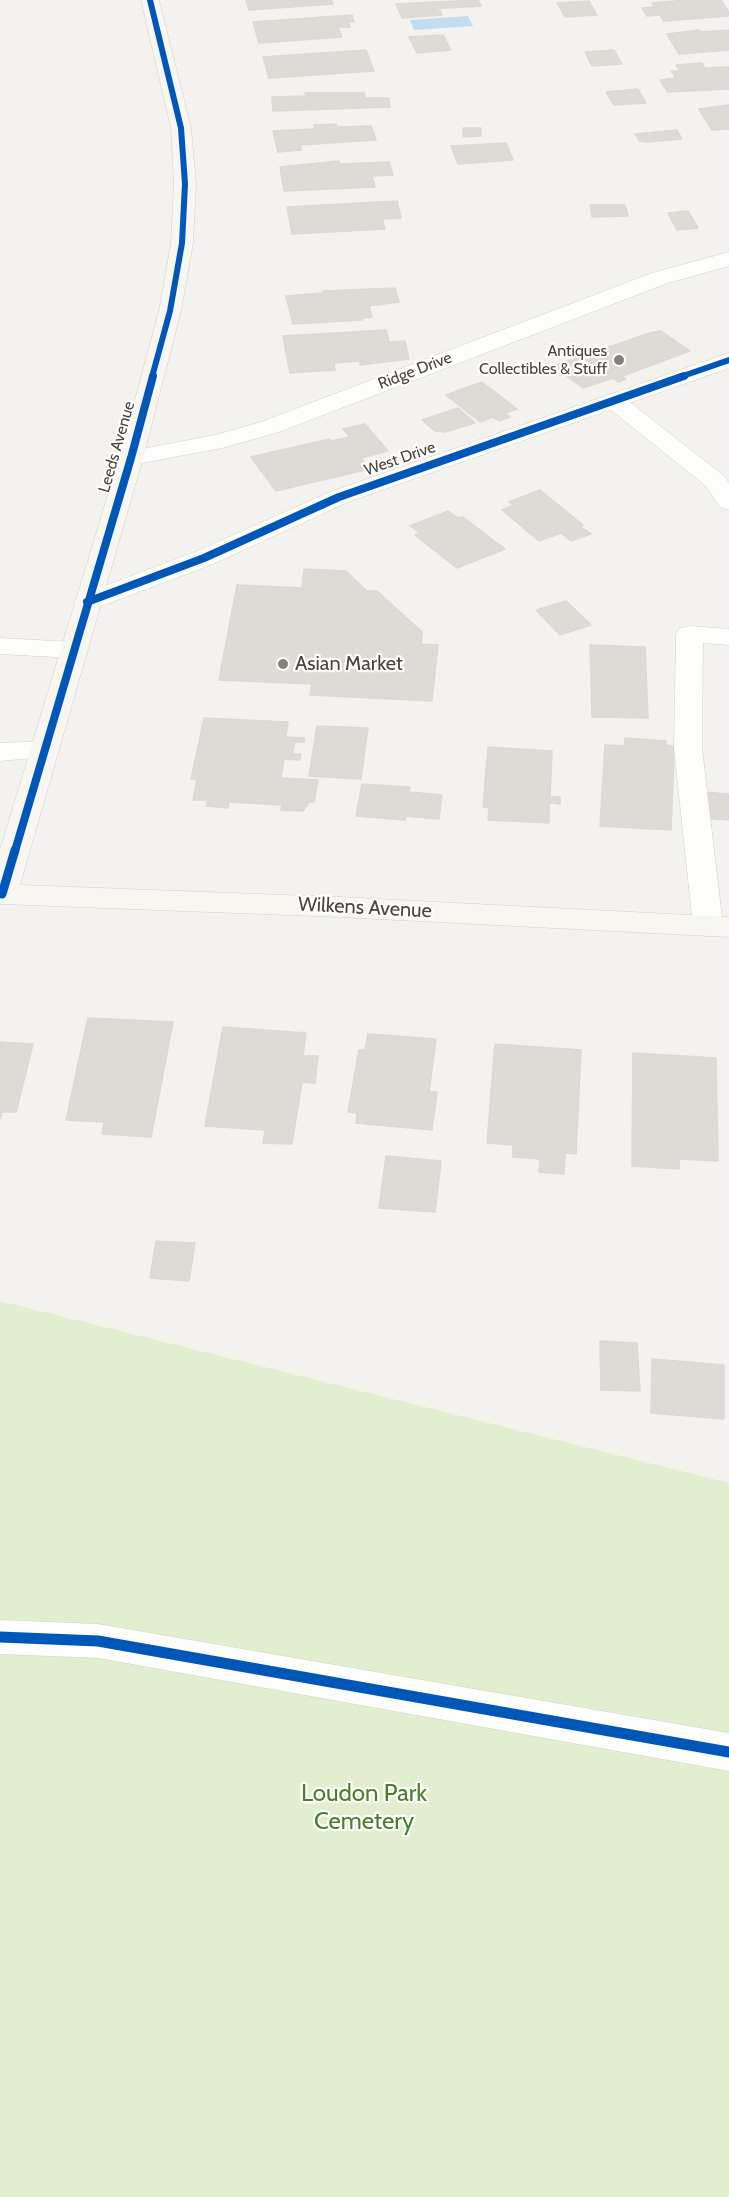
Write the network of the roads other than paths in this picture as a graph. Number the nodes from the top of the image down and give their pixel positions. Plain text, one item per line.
1 (150, 0) edge
2 (729, 259) edge
3 (729, 360) edge
4 (614, 400) junction
5 (131, 458) junction
6 (729, 502) edge
7 (87, 603) junction
8 (729, 637) edge
9 (0, 646) edge
10 (74, 650) junction
11 (45, 750) junction
12 (0, 752) edge
13 (1, 894) edge
14 (718, 926) edge
15 (0, 1637) edge
16 (729, 1752) edge

1 - 5 street, Leeds Avenue
2 - 5 street, Ridge Drive
3 - 4 street, West Drive
4 - 6 street
4 - 7 street, West Drive
5 - 7 street, Leeds Avenue
7 - 10 street, Leeds Avenue
8 - 14 street
9 - 10 street
10 - 11 street, Leeds Avenue
11 - 12 street
11 - 13 street, Leeds Avenue
13 - 14 street, Wilkens Avenue
15 - 16 street

